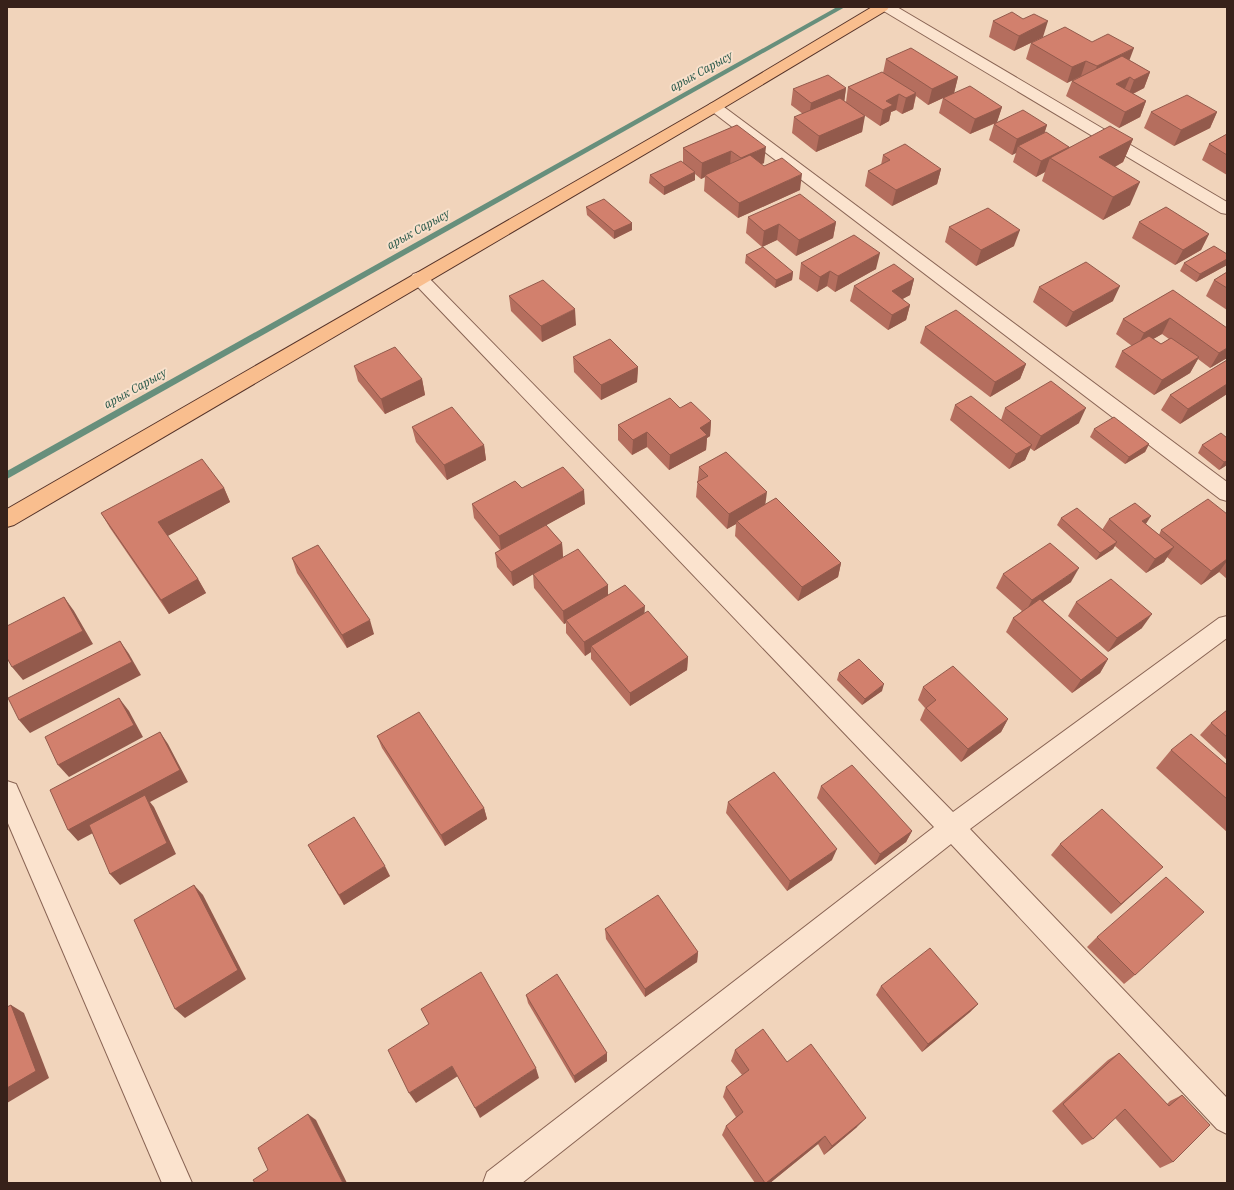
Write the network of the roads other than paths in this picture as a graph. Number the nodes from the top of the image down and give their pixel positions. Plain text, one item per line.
1 (882, 7) edge
2 (887, 7) edge
3 (715, 107) junction
4 (1227, 208) edge
5 (419, 278) junction
6 (1227, 493) edge
7 (7, 519) edge
8 (1227, 625) edge
9 (7, 792) edge
10 (952, 828) junction
11 (1227, 1119) edge
12 (177, 1183) edge
13 (498, 1183) edge

1 - 3 main road
2 - 4 street
3 - 5 main road
3 - 6 street
5 - 7 main road
5 - 10 street
8 - 10 street
9 - 12 street
10 - 11 street
10 - 13 street

